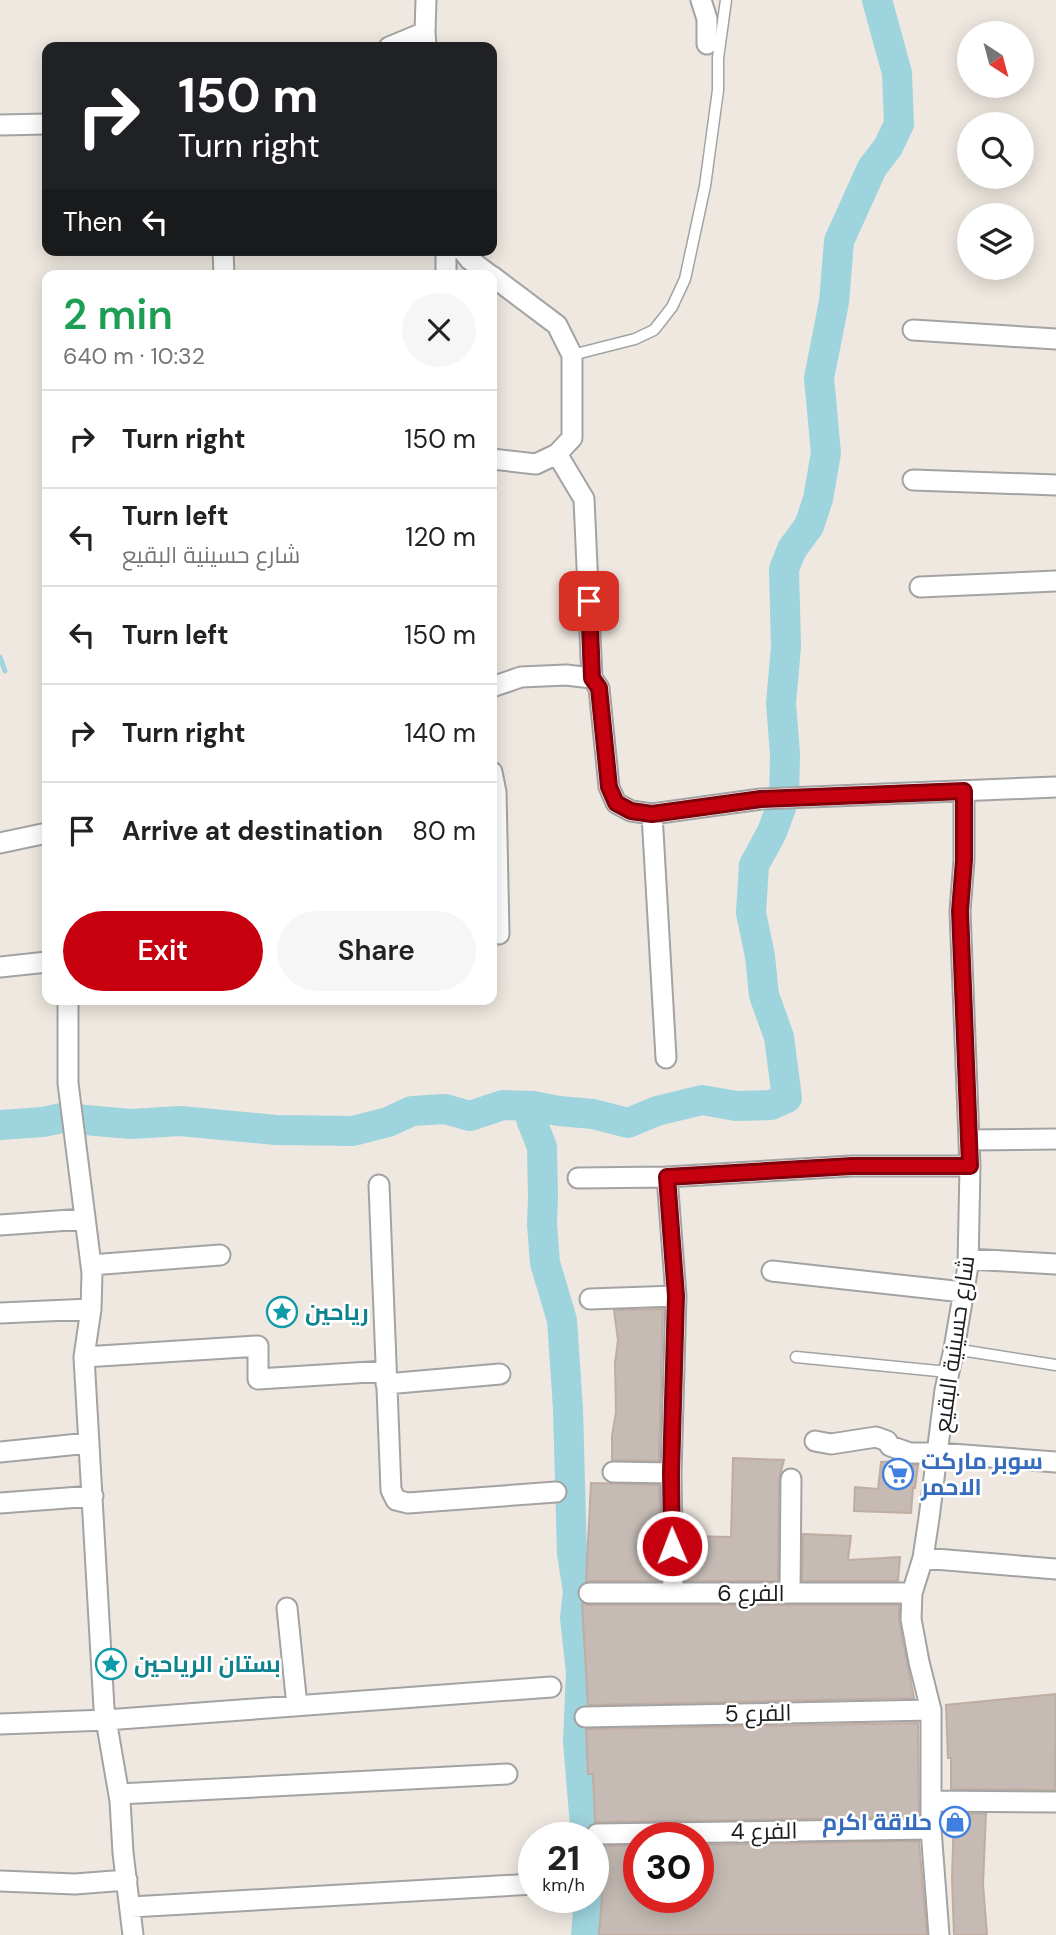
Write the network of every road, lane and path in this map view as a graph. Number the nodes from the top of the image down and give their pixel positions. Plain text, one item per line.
1 (426, 0) edge
2 (701, 0) edge
3 (726, 0) edge
4 (425, 40) edge
5 (707, 44) dead end
6 (42, 124) edge
7 (0, 125) edge
8 (467, 256) edge
9 (484, 270) edge
10 (497, 280) edge
11 (913, 330) dead end
12 (1056, 339) edge
13 (572, 355) junction
14 (557, 454) junction
15 (497, 460) edge
16 (913, 480) dead end
17 (1056, 485) edge
18 (1056, 581) edge
19 (920, 587) dead end
20 (592, 678) junction
21 (497, 685) edge
22 (1056, 787) edge
23 (964, 791) junction
24 (652, 814) junction
25 (42, 834) edge
26 (497, 839) edge
27 (0, 843) edge
28 (499, 934) dead end
29 (42, 963) edge
30 (0, 967) edge
31 (68, 1005) edge
32 (666, 1058) dead end
33 (1056, 1139) edge
34 (969, 1140) junction
35 (970, 1166) junction
36 (667, 1177) junction
37 (578, 1178) dead end
38 (379, 1185) dead end
39 (84, 1219) junction
40 (0, 1225) edge
41 (220, 1255) dead end
42 (968, 1259) junction
43 (1056, 1264) edge
44 (91, 1265) junction
45 (772, 1271) dead end
46 (963, 1292) junction
47 (676, 1296) junction
48 (590, 1299) dead end
49 (91, 1309) junction
50 (0, 1313) edge
51 (954, 1349) junction
52 (84, 1357) junction
53 (796, 1357) dead end
54 (1056, 1365) edge
55 (948, 1372) junction
56 (500, 1374) dead end
57 (386, 1377) junction
58 (815, 1441) dead end
59 (89, 1443) junction
60 (0, 1452) edge
61 (938, 1453) junction
62 (1056, 1462) edge
63 (613, 1472) dead end
64 (671, 1473) junction
65 (791, 1479) dead end
66 (556, 1492) dead end
67 (93, 1496) junction
68 (0, 1503) edge
69 (923, 1558) junction
70 (1056, 1569) edge
71 (589, 1593) dead end
72 (673, 1593) junction
73 (790, 1593) junction
74 (912, 1593) junction
75 (287, 1608) dead end
76 (551, 1687) dead end
77 (297, 1706) junction
78 (930, 1710) junction
79 (585, 1717) dead end
80 (106, 1720) junction
81 (0, 1724) edge
82 (507, 1774) dead end
83 (119, 1794) junction
84 (931, 1801) junction
85 (1056, 1802) edge
86 (932, 1829) junction
87 (609, 1834) edge
88 (0, 1881) edge
89 (127, 1881) junction
90 (518, 1885) edge
91 (131, 1908) junction
92 (133, 1935) edge
93 (939, 1935) edge

1 - 4 street
2 - 5 street
3 - 13 lane
6 - 7 street
8 - 9 street
10 - 13 street
11 - 12 street
13 - 14 street
14 - 15 street
14 - 20 street
16 - 17 street
18 - 19 street
20 - 21 street
20 - 24 street
22 - 23 street
23 - 24 street
23 - 34 street, شارع حسينية البقيع
24 - 32 street
25 - 27 street
26 - 28 street
29 - 30 street
31 - 39 street
33 - 34 street
34 - 35 street, شارع حسينية البقيع
35 - 36 street
35 - 42 street, شارع حسينية البقيع
36 - 37 street
36 - 47 street
38 - 57 street
39 - 40 street
39 - 44 street
41 - 44 street
42 - 43 street
42 - 46 street, شارع حسينية البقيع
44 - 49 street
45 - 46 street
46 - 51 street, شارع حسينية البقيع
47 - 48 street
47 - 64 street
49 - 50 street
49 - 52 street
51 - 54 lane
51 - 55 street, شارع حسينية البقيع
52 - 57 street
52 - 59 street
53 - 55 lane
55 - 61 street, شارع حسينية البقيع
56 - 57 street
57 - 66 street
58 - 61 street
59 - 60 street
59 - 67 street
61 - 62 street
61 - 69 street, شارع حسينية البقيع
63 - 64 street
64 - 72 street
65 - 73 street
67 - 68 street
67 - 80 street
69 - 70 street
69 - 74 street, شارع حسينية البقيع
71 - 72 street, الفرع 6
72 - 73 street, الفرع 6
73 - 74 street, الفرع 6
74 - 78 street, شارع حسينية البقيع
75 - 77 street
76 - 77 street
77 - 80 street
78 - 79 street, الفرع 5
78 - 84 street, شارع حسينية البقيع
80 - 81 street
80 - 83 street
82 - 83 street
83 - 89 street
84 - 85 street
84 - 86 street, شارع حسينية البقيع
86 - 87 street, الفرع 4
86 - 93 street, شارع حسينية البقيع
88 - 89 street
89 - 91 street
90 - 91 street
91 - 92 street

